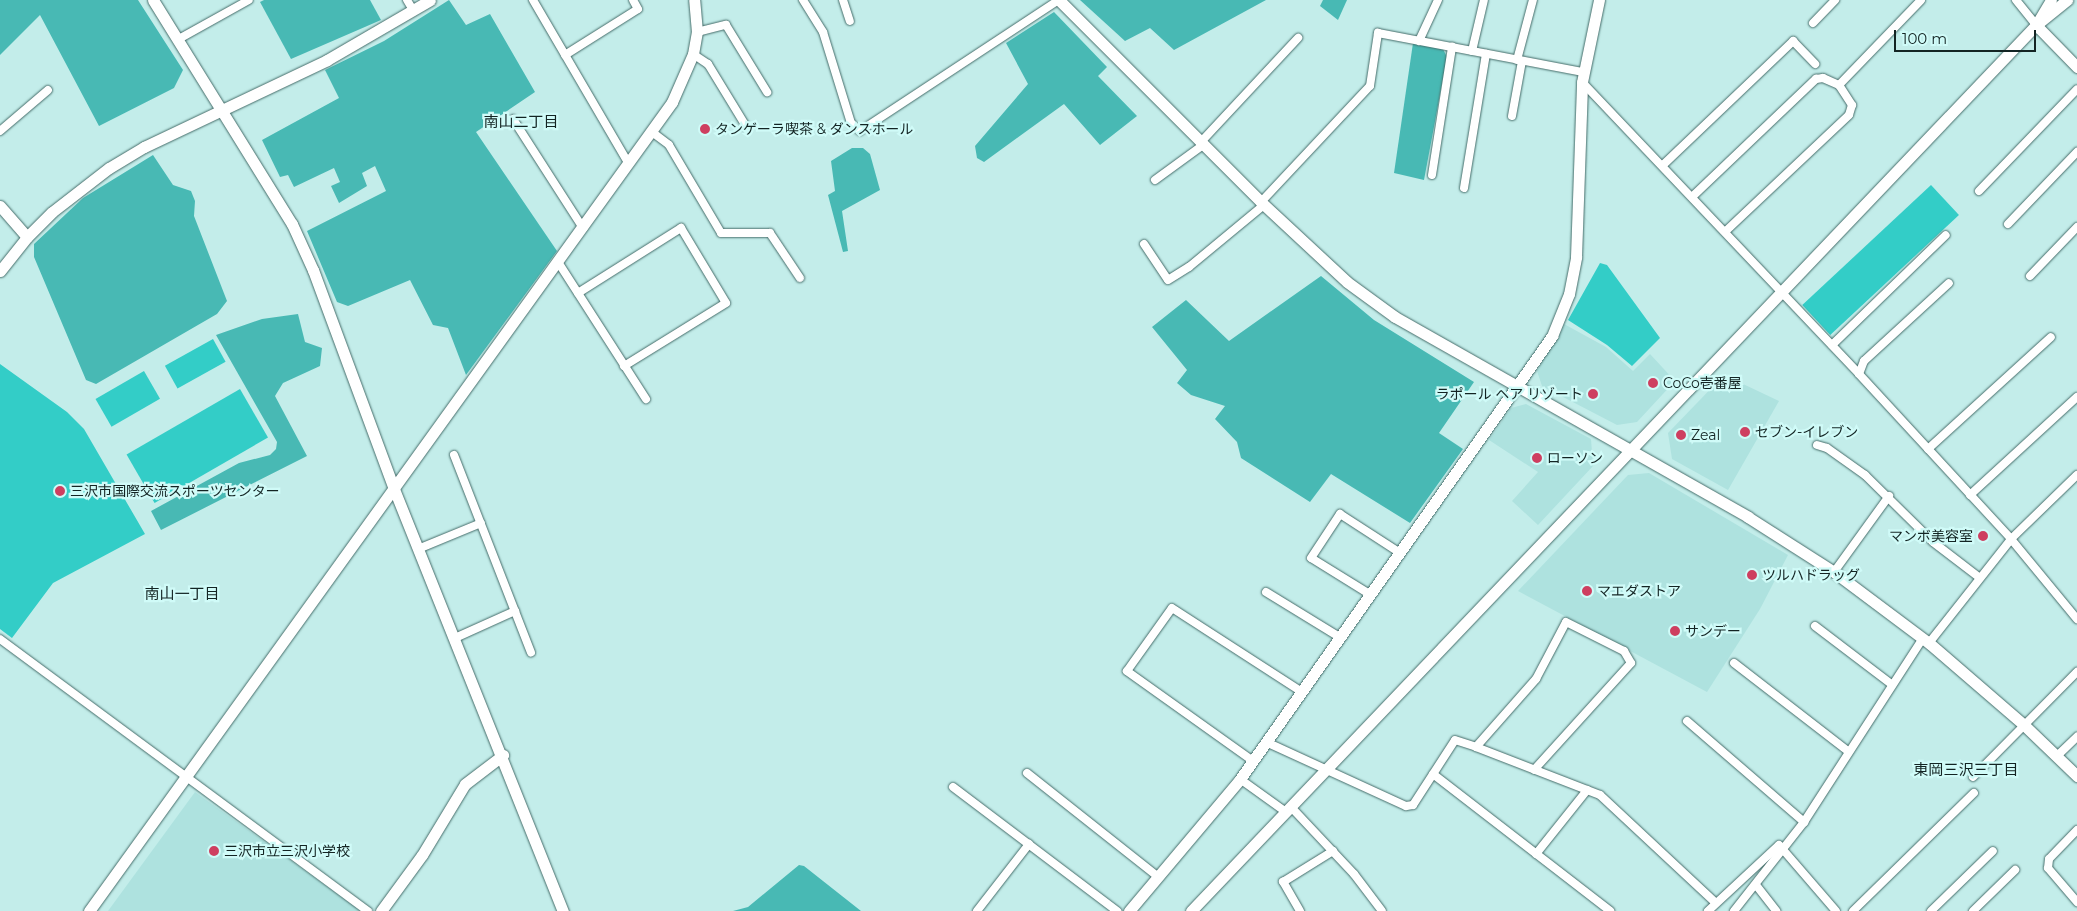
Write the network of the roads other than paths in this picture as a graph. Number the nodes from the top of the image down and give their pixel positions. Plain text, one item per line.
1 (152, 0) edge
2 (249, 0) edge
3 (407, 0) edge
4 (430, 0) edge
5 (533, 0) edge
6 (633, 0) edge
7 (803, 0) edge
8 (843, 0) edge
9 (1438, 0) edge
10 (1484, 0) edge
11 (1533, 0) edge
12 (1599, 0) edge
13 (1835, 0) edge
14 (1921, 0) edge
15 (2016, 0) edge
16 (2051, 0) edge
17 (2067, 0) edge
18 (1062, 1) edge
19 (697, 2) edge
20 (413, 10) junction
21 (850, 21) dead end
22 (1813, 23) dead end
23 (2036, 25) junction
24 (697, 32) junction
25 (1298, 38) dead end
26 (177, 40) junction
27 (1419, 41) junction
28 (1452, 47) junction
29 (1472, 51) junction
30 (694, 54) junction
31 (1486, 54) junction
32 (565, 55) junction
33 (1519, 60) junction
34 (1815, 64) dead end
35 (2077, 68) edge
36 (1582, 77) junction
37 (1839, 85) junction
38 (2077, 89) edge
39 (48, 90) dead end
40 (768, 92) dead end
41 (221, 109) junction
42 (1512, 116) dead end
43 (513, 119) dead end
44 (747, 128) dead end
45 (0, 131) edge
46 (652, 132) junction
47 (1201, 144) junction
48 (2077, 152) edge
49 (629, 164) junction
50 (1663, 165) junction
51 (1432, 175) dead end
52 (1155, 180) dead end
53 (1464, 188) dead end
54 (1979, 192) dead end
55 (1693, 196) junction
56 (1262, 203) junction
57 (0, 206) edge
58 (2008, 224) dead end
59 (2077, 227) edge
60 (583, 228) junction
61 (1726, 231) junction
62 (1946, 235) dead end
63 (27, 237) junction
64 (1144, 244) dead end
65 (558, 262) junction
66 (0, 271) edge
67 (2030, 276) dead end
68 (800, 278) dead end
69 (1948, 283) dead end
70 (1784, 292) junction
71 (578, 293) junction
72 (2051, 337) dead end
73 (1832, 345) junction
74 (624, 366) junction
75 (1859, 374) junction
76 (1520, 386) junction
77 (2077, 397) edge
78 (646, 399) dead end
79 (1817, 446) dead end
80 (1928, 449) junction
81 (1630, 451) junction
82 (454, 455) dead end
83 (2077, 475) edge
84 (394, 489) junction
85 (1970, 495) junction
86 (1889, 496) junction
87 (481, 523) junction
88 (2011, 539) junction
89 (418, 549) junction
90 (1400, 553) junction
91 (1834, 572) junction
92 (1980, 578) junction
93 (1266, 592) dead end
94 (1371, 596) junction
95 (515, 611) junction
96 (2077, 619) edge
97 (1814, 626) dead end
98 (455, 638) junction
99 (1341, 638) junction
100 (0, 639) edge
101 (1926, 641) junction
102 (531, 653) dead end
103 (1734, 664) dead end
104 (2077, 672) edge
105 (1891, 684) junction
106 (1302, 692) junction
107 (1687, 721) dead end
108 (2024, 725) junction
109 (2077, 737) edge
110 (1266, 742) junction
111 (1476, 747) junction
112 (1848, 751) junction
113 (503, 756) junction
114 (2056, 756) junction
115 (1253, 761) junction
116 (1534, 770) junction
117 (1326, 771) junction
118 (1027, 773) dead end
119 (1433, 774) junction
120 (187, 775) junction
121 (2077, 776) edge
122 (1973, 777) dead end
123 (1240, 779) junction
124 (953, 787) dead end
125 (1587, 790) junction
126 (1974, 793) dead end
127 (1288, 809) junction
128 (1804, 822) junction
129 (2077, 830) edge
130 (1029, 844) junction
131 (1784, 849) junction
132 (1334, 851) junction
133 (1993, 851) dead end
134 (1536, 854) junction
135 (2015, 870) dead end
136 (1158, 877) junction
137 (1756, 885) junction
138 (2077, 902) edge
139 (1716, 903) junction
140 (89, 911) edge
141 (368, 911) edge
142 (382, 911) edge
143 (564, 911) edge
144 (977, 911) edge
145 (1117, 911) edge
146 (1128, 911) edge
147 (1191, 911) edge
148 (1300, 911) edge
149 (1382, 911) edge
150 (1610, 911) edge
151 (1708, 911) edge
152 (1734, 911) edge
153 (1776, 911) edge
154 (1836, 911) edge
155 (1853, 911) edge
156 (1931, 911) edge
157 (1973, 911) edge

1 - 26 street
2 - 26 street
3 - 20 street
4 - 20 street
5 - 32 street
6 - 32 street
7 - 18 street
8 - 21 street
9 - 27 street
10 - 29 street
11 - 33 street
12 - 36 street
13 - 22 street
14 - 37 street
15 - 23 street
16 - 23 street
17 - 23 street
18 - 47 street
19 - 24 street
20 - 41 street
23 - 35 street
23 - 70 street
24 - 30 street
24 - 40 street
25 - 47 street
26 - 41 street
27 - 28 street
27 - 56 street
28 - 29 street
28 - 51 street
29 - 31 street
30 - 44 street
30 - 46 street
31 - 33 street
31 - 53 street
32 - 49 street
33 - 36 street
33 - 42 street
34 - 50 street
36 - 50 street
36 - 76 street
37 - 55 street
37 - 61 street
38 - 54 street
39 - 45 street
41 - 63 street
41 - 84 street
43 - 60 street
46 - 49 street
46 - 68 street
47 - 52 street
47 - 56 street
48 - 58 street
49 - 60 street
50 - 55 street
55 - 61 street
56 - 64 street
56 - 76 street
57 - 63 street
59 - 67 street
60 - 65 street
61 - 70 street
62 - 73 street
63 - 66 street
65 - 71 street
65 - 84 street
69 - 75 street
70 - 73 street
70 - 81 street
71 - 74 street
71 - 74 street
72 - 80 street
73 - 75 street
74 - 78 street
75 - 80 street
76 - 81 street
76 - 90 street
77 - 85 street
79 - 86 street
80 - 85 street
81 - 91 street
81 - 117 street
82 - 87 street
83 - 88 street
84 - 89 street
84 - 120 street
85 - 88 street
86 - 91 street
86 - 92 street
87 - 89 street
87 - 95 street
88 - 92 street
88 - 96 street
89 - 98 street
90 - 94 street
90 - 94 street
91 - 101 street
92 - 101 street
93 - 99 street
94 - 99 street
95 - 98 street
95 - 102 street
97 - 105 street
98 - 113 street
99 - 106 street
100 - 120 street
101 - 105 street
101 - 108 street
103 - 112 street
104 - 108 street
105 - 112 street
106 - 110 street
106 - 115 street
107 - 128 street
108 - 114 street
108 - 122 street
109 - 114 street
110 - 115 street
110 - 117 street
111 - 116 street
111 - 116 street
111 - 119 street
112 - 128 street
113 - 142 street
113 - 143 street
114 - 121 street
115 - 123 street
116 - 125 street
117 - 119 street
117 - 127 street
118 - 136 street
119 - 134 street
120 - 140 street
120 - 141 street
123 - 127 street
123 - 136 street
124 - 130 street
125 - 134 street
125 - 139 street
126 - 155 street
127 - 132 street
127 - 147 street
128 - 131 street
129 - 138 street
130 - 144 street
130 - 145 street
131 - 137 street
131 - 139 street
131 - 154 street
132 - 148 street
132 - 149 street
133 - 156 street
134 - 150 street
135 - 157 street
136 - 146 street
137 - 152 street
137 - 153 street
139 - 151 street

